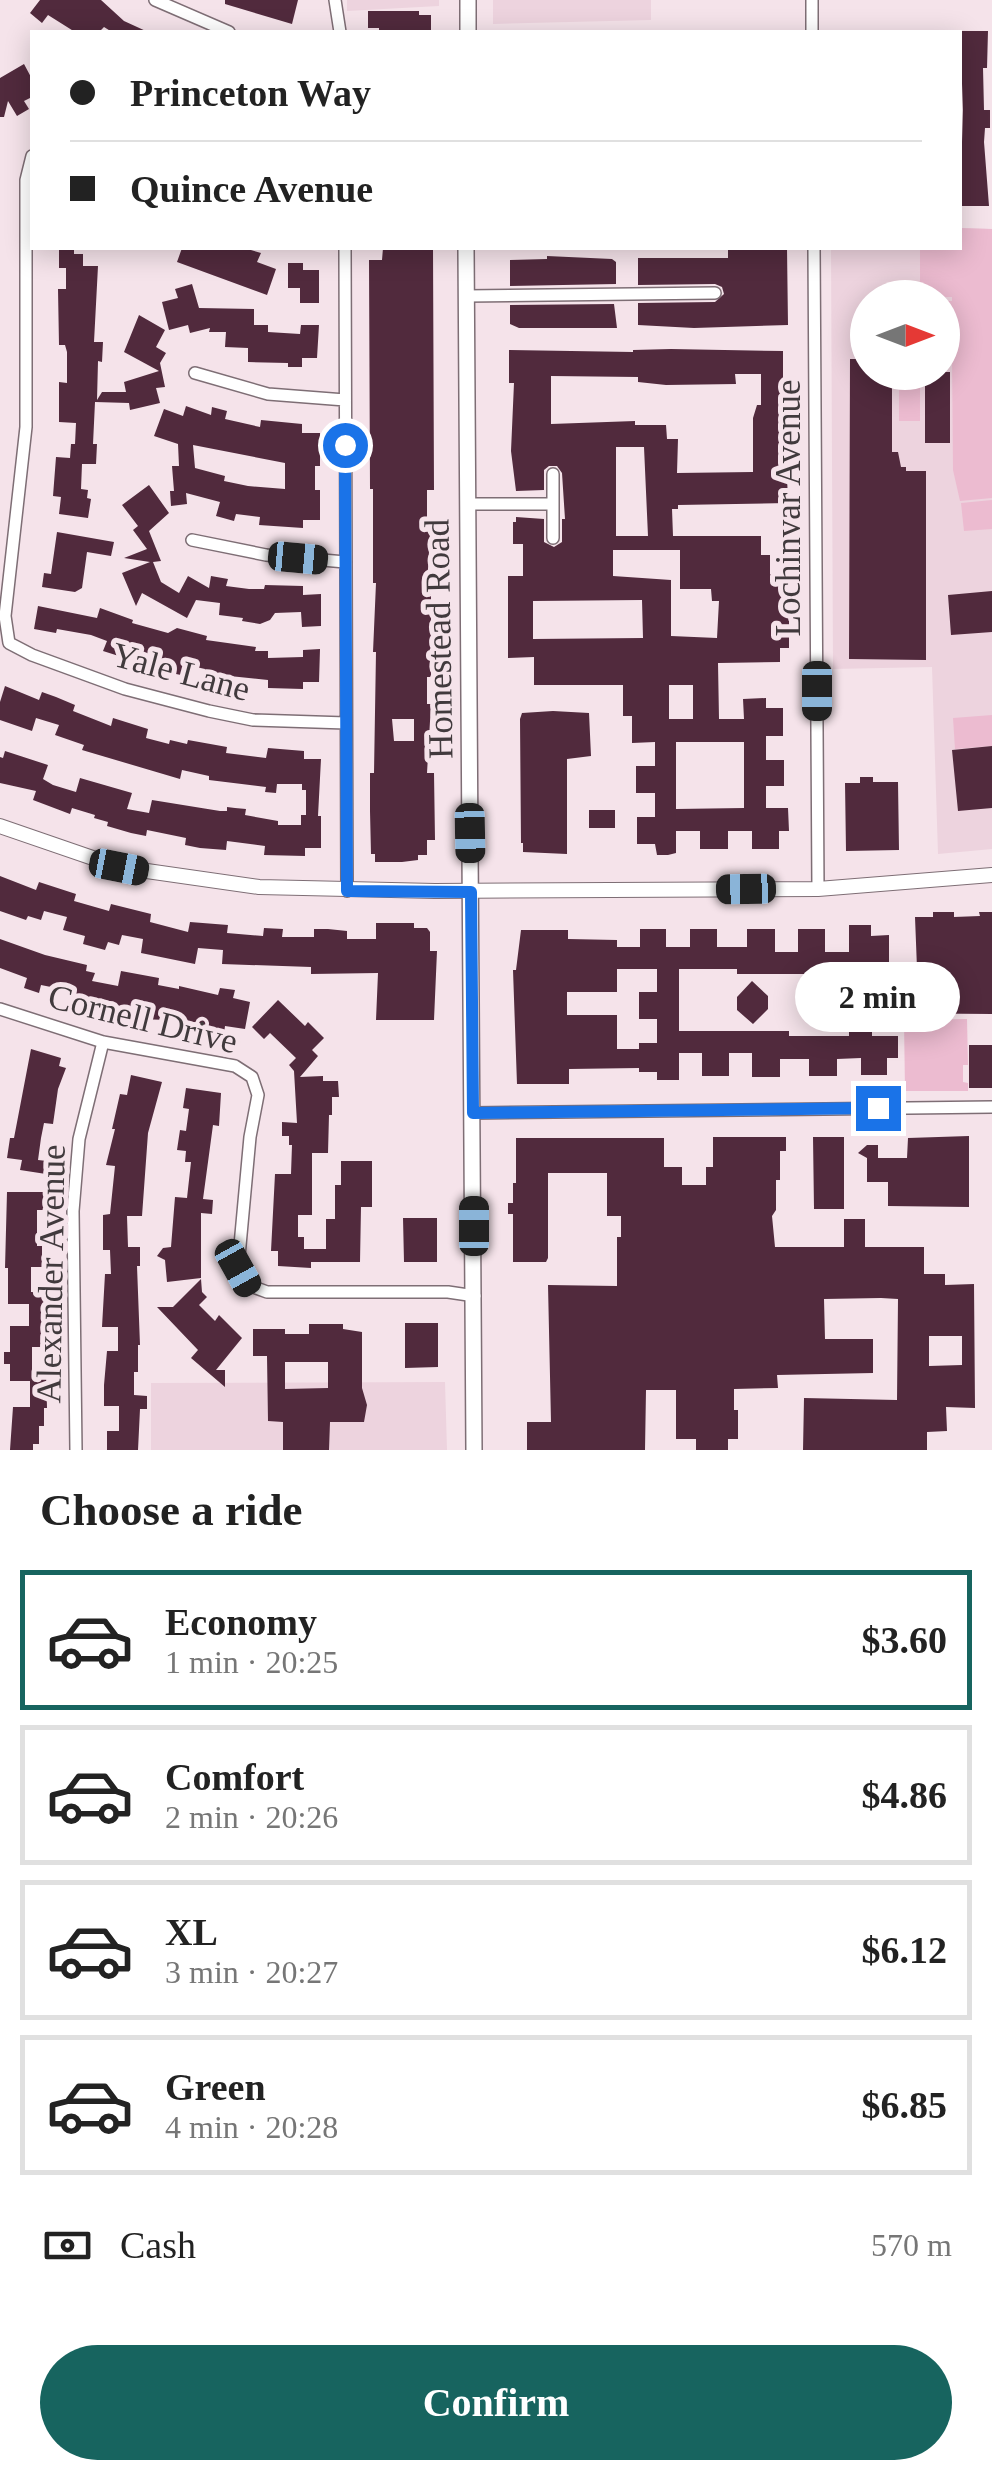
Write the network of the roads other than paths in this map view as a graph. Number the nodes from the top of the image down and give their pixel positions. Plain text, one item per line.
1 (155, 0) edge
2 (335, 0) edge
3 (468, 0) edge
4 (812, 0) edge
5 (224, 30) edge
6 (340, 30) edge
7 (468, 30) edge
8 (812, 30) edge
9 (30, 164) edge
10 (346, 250) edge
11 (466, 250) edge
12 (814, 250) edge
13 (715, 293) dead end
14 (466, 296) junction
15 (195, 373) dead end
16 (344, 400) junction
17 (553, 474) dead end
18 (467, 504) junction
19 (553, 504) junction
20 (553, 538) dead end
21 (192, 540) dead end
22 (346, 562) junction
23 (346, 723) junction
24 (0, 826) edge
25 (992, 876) edge
26 (818, 888) junction
27 (347, 891) junction
28 (471, 892) junction
29 (0, 1009) edge
30 (102, 1042) junction
31 (992, 1107) edge
32 (473, 1113) junction
33 (474, 1296) junction
34 (76, 1450) edge
35 (474, 1450) edge

1 - 5 street
2 - 6 street
3 - 7 main road
4 - 8 street
9 - 23 street, Yale Lane
10 - 16 street
11 - 14 main road, Homestead Road
12 - 26 street, Lochinvar Avenue
13 - 14 street
14 - 18 main road, Homestead Road
15 - 16 street
16 - 22 street
17 - 19 street
18 - 19 street
18 - 28 main road, Homestead Road
19 - 20 street
21 - 22 street
22 - 23 street
23 - 27 street
24 - 27 street
25 - 26 street
26 - 28 street
27 - 28 street
28 - 32 main road, Homestead Road
29 - 30 street, Cornell Drive
30 - 33 street, Cornell Drive
30 - 34 street, Alexander Avenue
31 - 32 street
32 - 33 main road, Homestead Road
33 - 35 main road, Homestead Road

